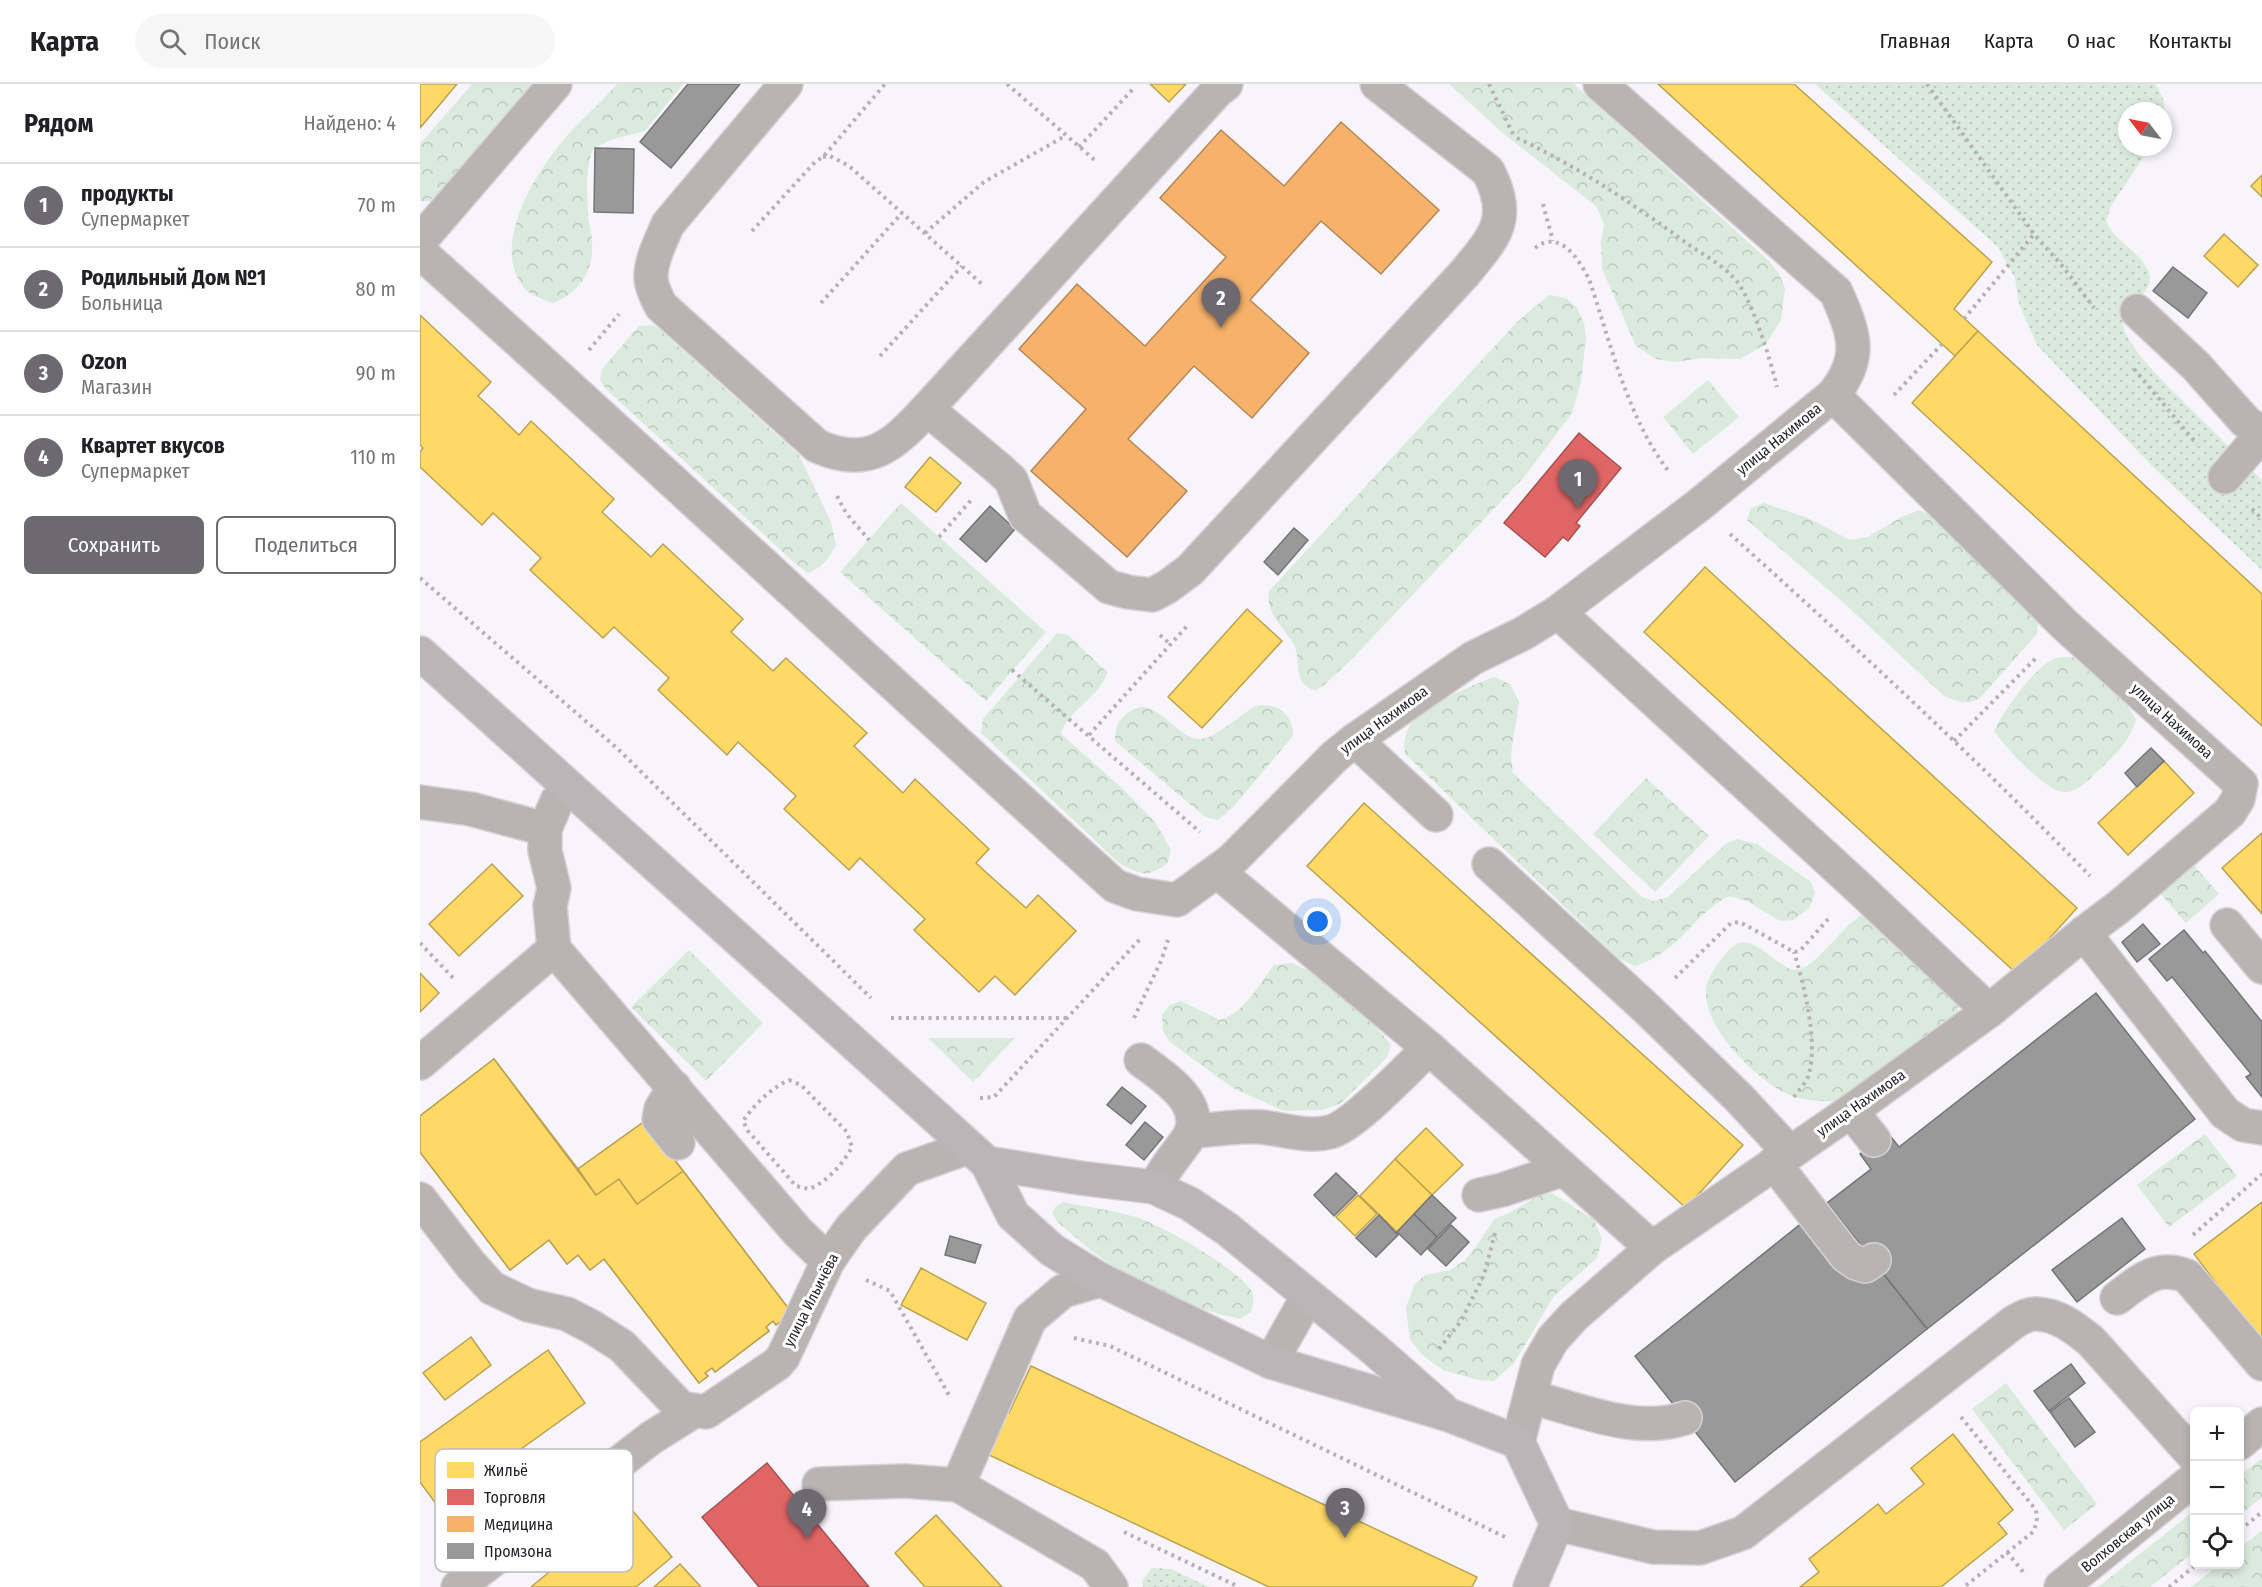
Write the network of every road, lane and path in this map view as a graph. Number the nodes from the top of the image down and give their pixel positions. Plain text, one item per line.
1 (555, 84) edge
2 (786, 84) edge
3 (885, 84) edge
4 (1007, 84) edge
5 (1226, 84) edge
6 (1377, 84) edge
7 (1600, 84) edge
8 (1927, 84) edge
9 (1135, 87) dead end
10 (1065, 136) junction
11 (1515, 138) dead end
12 (1079, 147) junction
13 (823, 157) junction
14 (1126, 189) junction
15 (902, 213) junction
16 (752, 231) dead end
17 (925, 233) junction
18 (2034, 234) junction
19 (420, 241) edge
20 (1530, 251) dead end
21 (420, 252) edge
22 (962, 265) junction
23 (2088, 297) dead end
24 (821, 303) dead end
25 (2137, 311) dead end
26 (1012, 314) junction
27 (1964, 319) dead end
28 (1942, 344) dead end
29 (880, 356) dead end
30 (2130, 363) dead end
31 (1833, 395) junction
32 (927, 409) junction
33 (1864, 426) junction
34 (1789, 431) junction
35 (2262, 434) edge
36 (2198, 445) dead end
37 (998, 468) junction
38 (2225, 477) dead end
39 (1699, 505) junction
40 (1727, 531) dead end
41 (939, 537) dead end
42 (420, 578) edge
43 (1558, 612) junction
44 (420, 653) edge
45 (2030, 664) dead end
46 (1012, 670) dead end
47 (1355, 740) junction
48 (1954, 741) junction
49 (570, 788) junction
50 (420, 802) edge
51 (1436, 815) dead end
52 (545, 829) junction
53 (1489, 864) dead end
54 (1225, 866) junction
55 (1857, 886) junction
56 (1180, 898) junction
57 (2120, 906) junction
58 (2228, 925) dead end
59 (2084, 933) junction
60 (420, 943) edge
61 (554, 949) junction
62 (1794, 952) junction
63 (434, 958) dead end
64 (2262, 967) edge
65 (874, 1001) dead end
66 (1645, 1007) junction
67 (1989, 1011) junction
68 (1067, 1018) junction
69 (899, 1026) dead end
70 (1429, 1048) junction
71 (1141, 1060) joint
72 (420, 1063) edge
73 (674, 1087) junction
74 (973, 1096) dead end
75 (1851, 1111) junction
76 (2262, 1128) edge
77 (1192, 1132) junction
78 (1874, 1140) dead end
79 (678, 1143) dead end
80 (1778, 1149) junction
81 (768, 1153) dead end
82 (978, 1155) junction
83 (1564, 1169) junction
84 (2262, 1174) edge
85 (792, 1181) dead end
86 (1154, 1187) junction
87 (1491, 1193) joint
88 (420, 1199) edge
89 (1652, 1248) junction
90 (1874, 1260) dead end
91 (828, 1261) junction
92 (2175, 1271) junction
93 (1101, 1280) junction
94 (890, 1291) dead end
95 (1308, 1296) junction
96 (2117, 1298) dead end
97 (1030, 1319) junction
98 (1271, 1362) junction
99 (2262, 1364) edge
100 (1411, 1382) junction
101 (1934, 1384) junction
102 (1530, 1397) junction
103 (700, 1412) junction
104 (1449, 1415) junction
105 (1685, 1419) dead end
106 (980, 1431) junction
107 (1518, 1442) junction
108 (633, 1452) edge
109 (2190, 1452) edge
110 (2190, 1482) edge
111 (819, 1484) dead end
112 (958, 1485) junction
113 (2262, 1512) edge
114 (1557, 1524) junction
115 (2244, 1527) edge
116 (2007, 1552) junction
117 (1184, 1560) dead end
118 (2191, 1569) edge
119 (477, 1572) edge
120 (2024, 1574) dead end
121 (458, 1587) edge
122 (1112, 1587) edge
123 (1239, 1587) edge
124 (1530, 1587) edge
125 (1964, 1587) edge
126 (2061, 1587) edge
127 (2169, 1587) edge

1 - 19 street
2 - 32 street
3 - 13 path
4 - 10 path
5 - 14 street
6 - 37 street
7 - 31 street
8 - 18 path
9 - 12 path
10 - 12 path
10 - 17 path
11 - 34 path
12 - 14 path
13 - 15 path
13 - 16 path
14 - 26 street
15 - 17 path
15 - 24 path
17 - 22 path
18 - 23 path
18 - 27 path
20 - 39 path
21 - 56 street
22 - 26 path
22 - 29 path
25 - 35 street
26 - 32 street
28 - 33 path
30 - 36 path
31 - 33 street, улица Нахимова
31 - 34 street, улица Нахимова
32 - 37 street
33 - 57 street, улица Нахимова
34 - 39 street, улица Нахимова
35 - 38 street
37 - 41 path
39 - 43 street, улица Нахимова
40 - 48 path
42 - 65 path
43 - 47 street, улица Нахимова
43 - 55 street
44 - 49 main road
45 - 48 path
46 - 54 path
47 - 51 street
47 - 54 street, улица Нахимова
48 - 57 path
49 - 52 street
49 - 82 main road
50 - 52 street
52 - 61 street
53 - 66 street
54 - 56 street, улица Нахимова
54 - 70 street
55 - 62 path
55 - 67 street
56 - 68 path
56 - 71 path
57 - 59 street, улица Нахимова
58 - 64 street
59 - 67 street, улица Нахимова
59 - 76 street
60 - 63 path
61 - 72 street
61 - 73 street
62 - 66 path
62 - 80 path
66 - 80 street
67 - 75 street, улица Нахимова
68 - 69 path
68 - 74 path
70 - 77 street
70 - 83 street
71 - 77 street
73 - 79 street
73 - 91 street
75 - 78 street
75 - 80 street, улица Нахимова
77 - 86 street
80 - 89 street, улица Нахимова
80 - 90 street
81 - 85 path
82 - 86 main road
82 - 91 street, улица Ильичёва
82 - 93 main road
83 - 87 street
83 - 89 street
84 - 92 path
86 - 95 main road
87 - 100 path
88 - 103 street
89 - 102 street, улица Нахимова
91 - 103 street, улица Ильичёва
92 - 96 street
92 - 99 street
93 - 97 street
93 - 98 main road
94 - 106 path
95 - 98 street
95 - 100 main road
97 - 106 street
97 - 114 path
98 - 104 main road
100 - 104 main road
101 - 109 street
101 - 114 street
101 - 116 path
102 - 105 street
102 - 107 street, улица Нахимова
103 - 108 street, улица Ильичёва
104 - 107 main road
106 - 112 street
107 - 114 main road
110 - 126 street, Волховская улица
111 - 112 street
112 - 122 street
113 - 115 path
114 - 124 main road
116 - 120 path
116 - 125 path
117 - 123 path
118 - 127 path
119 - 121 street, улица Ильичёва

